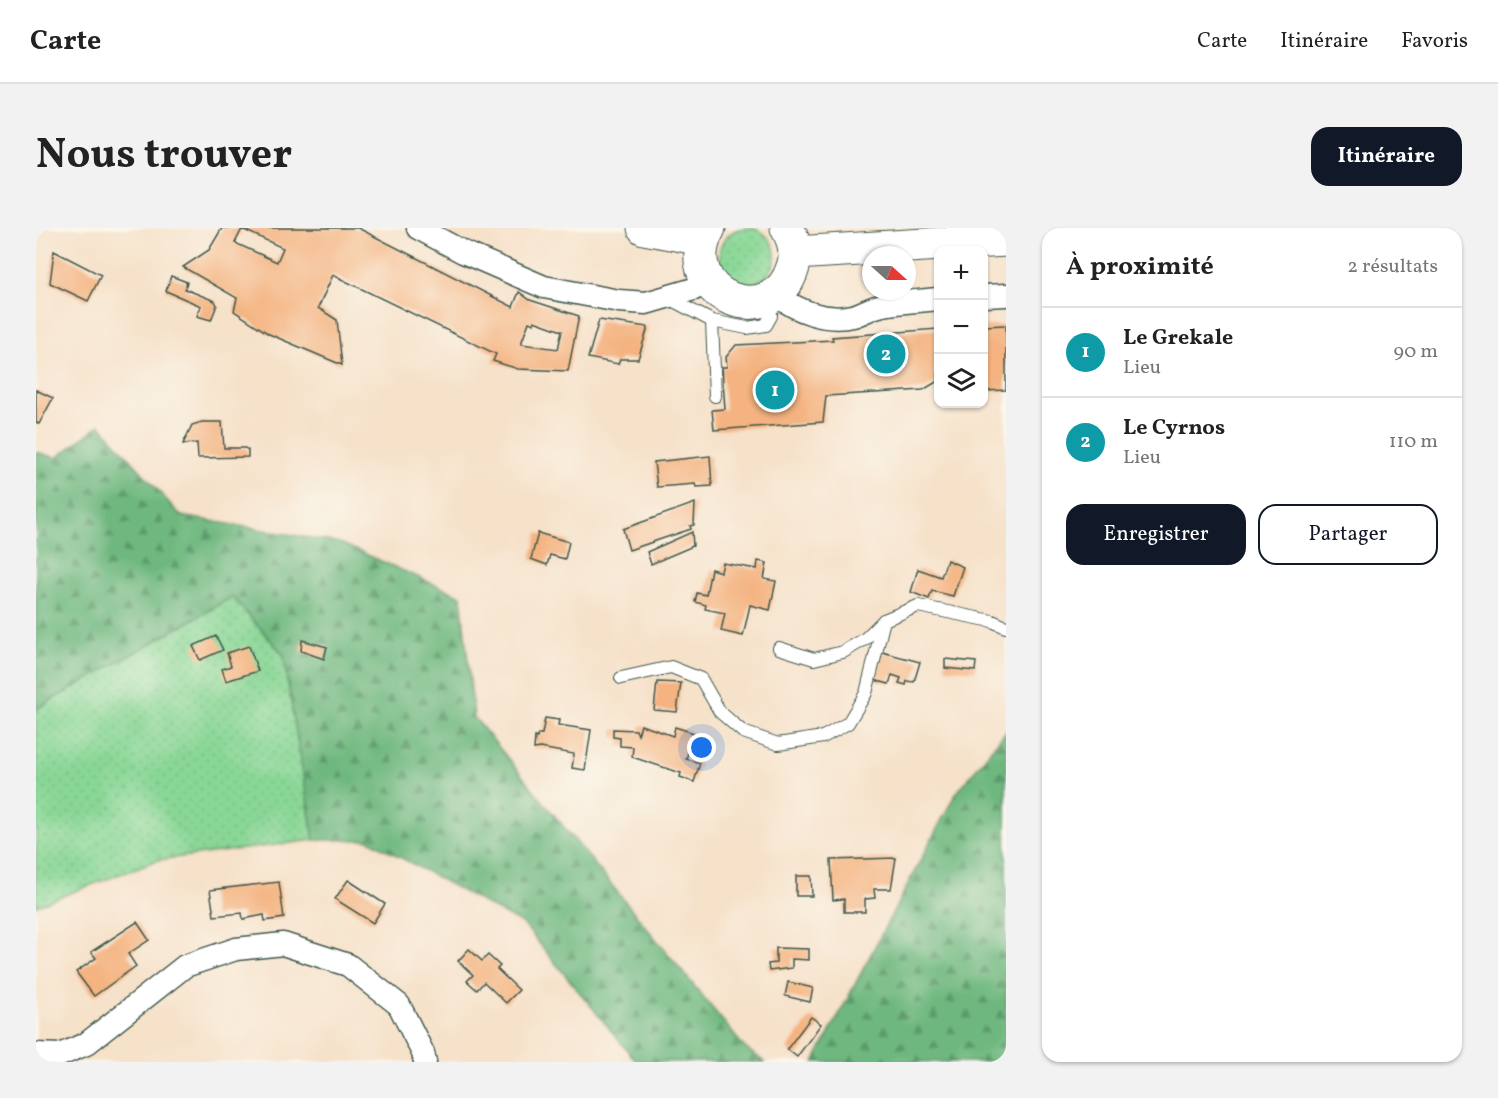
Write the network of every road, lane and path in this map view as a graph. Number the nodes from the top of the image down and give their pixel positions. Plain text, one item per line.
1 (418, 228) edge
2 (644, 228) edge
3 (706, 233) edge
4 (1006, 240) edge
5 (791, 241) edge
6 (708, 282) junction
7 (1006, 295) edge
8 (772, 296) junction
9 (988, 296) edge
10 (668, 298) junction
11 (934, 300) edge
12 (712, 321) junction
13 (715, 396) dead end
14 (884, 620) junction
15 (1006, 627) edge
16 (779, 648) dead end
17 (621, 678) dead end
18 (36, 1054) edge
19 (425, 1062) edge

1 - 10 street
2 - 3 main road
3 - 6 main road
4 - 5 main road
5 - 8 main road
6 - 8 main road
6 - 10 street
7 - 9 street
8 - 11 street
8 - 12 lane
10 - 12 lane
12 - 13 lane
14 - 15 lane
14 - 16 lane
14 - 17 lane
18 - 19 street

